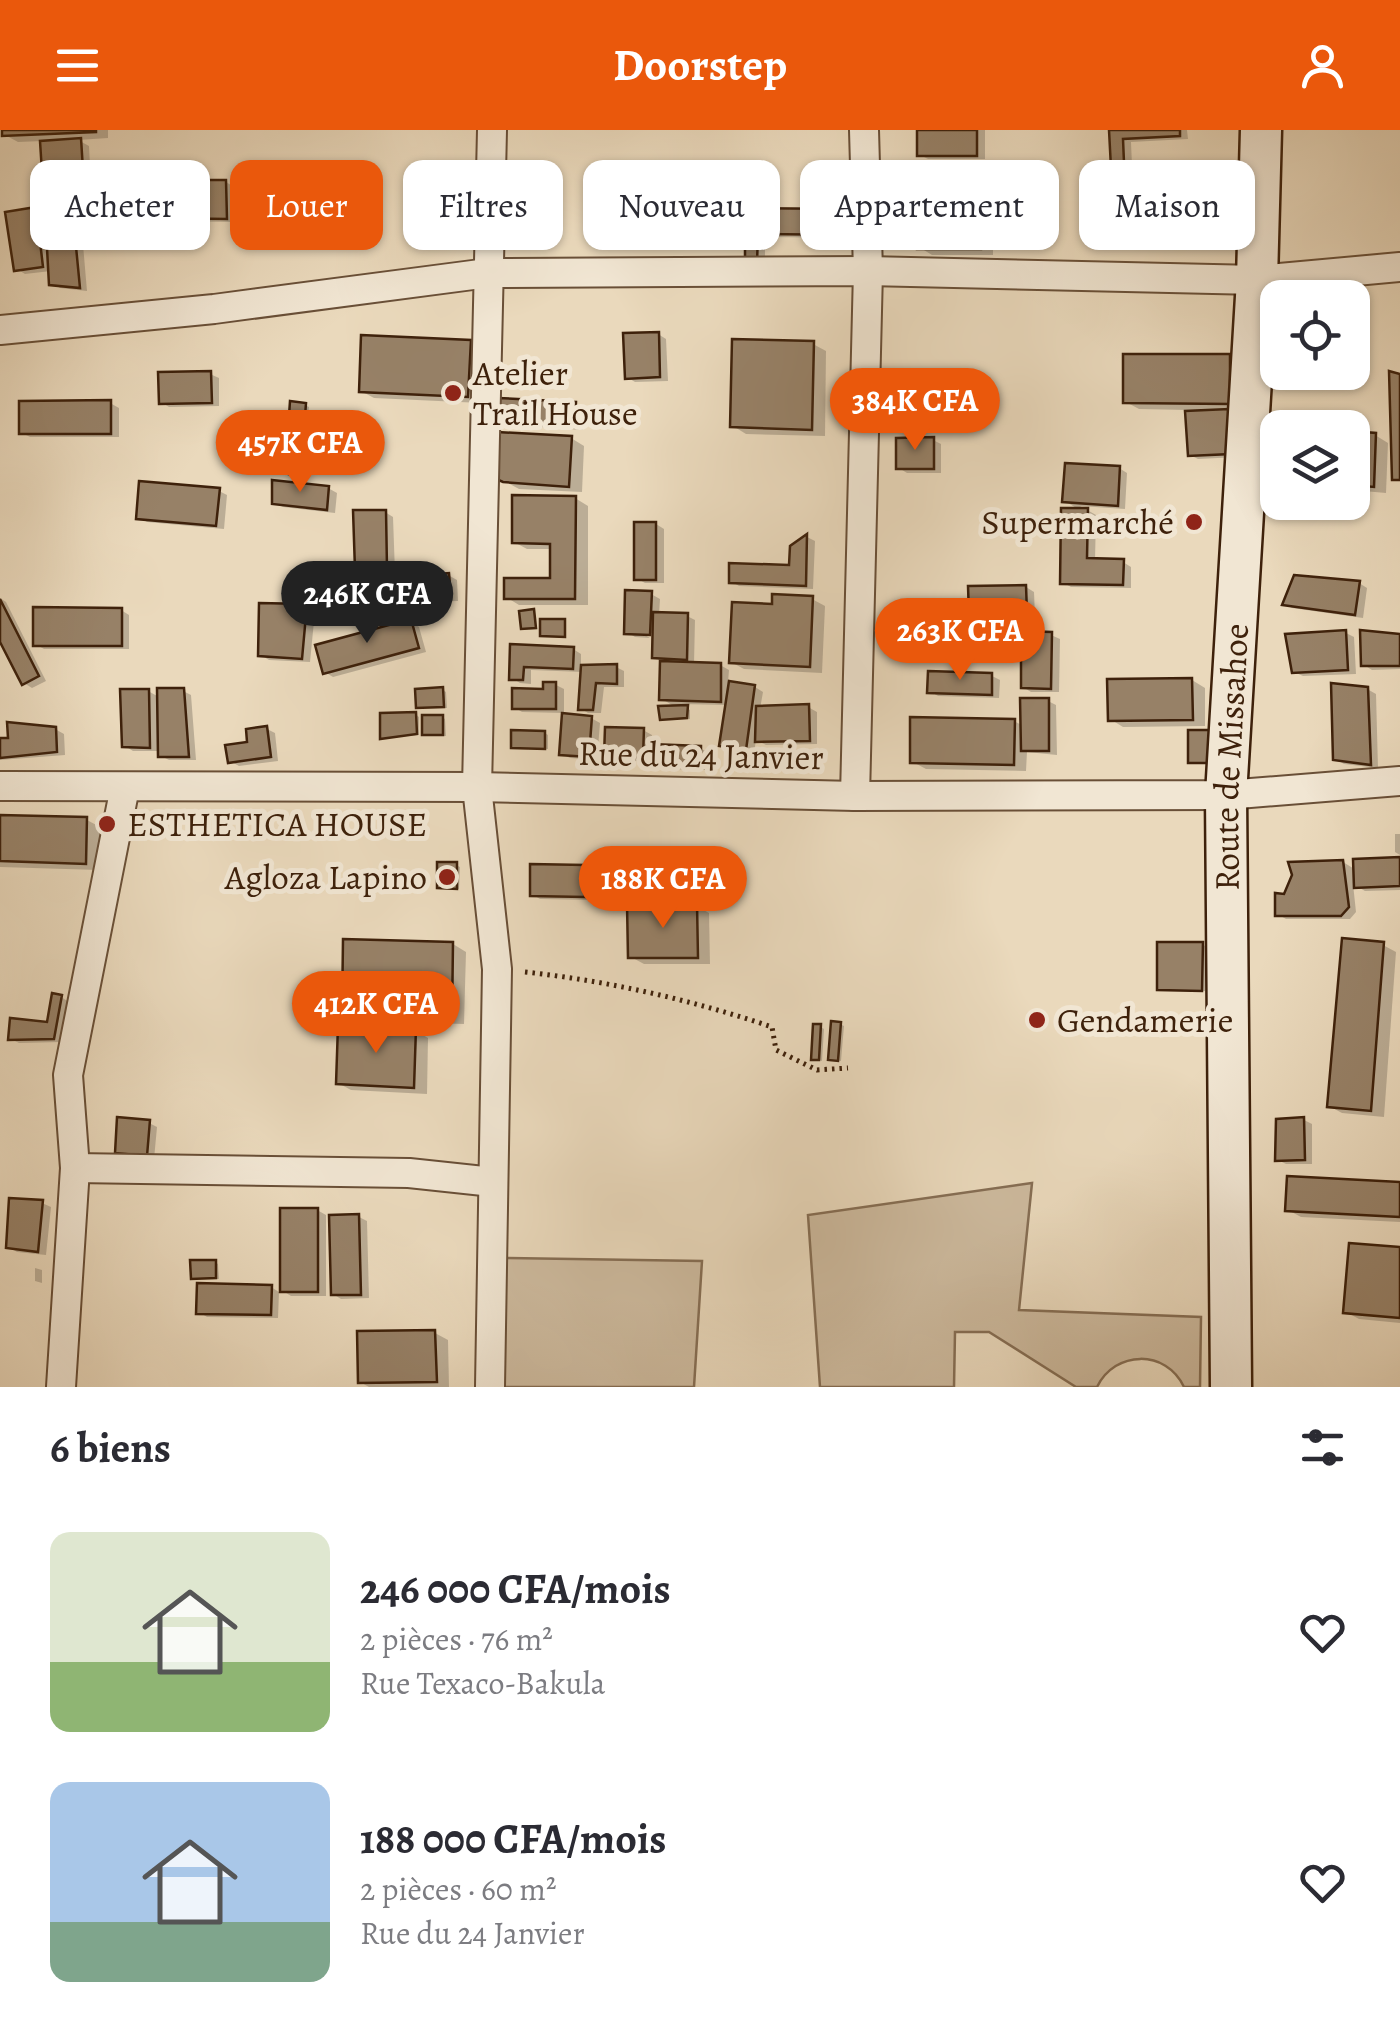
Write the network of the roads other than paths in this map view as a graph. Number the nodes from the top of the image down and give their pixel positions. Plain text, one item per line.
1 (492, 130) edge
2 (864, 130) edge
3 (1261, 130) edge
4 (1400, 266) edge
5 (868, 271) junction
6 (488, 273) junction
7 (1257, 280) junction
8 (0, 330) edge
9 (1400, 781) edge
10 (0, 786) edge
11 (125, 787) junction
12 (477, 788) junction
13 (1226, 795) junction
14 (855, 796) junction
15 (75, 1168) junction
16 (493, 1182) junction
17 (61, 1387) edge
18 (490, 1387) edge
19 (1231, 1387) edge

1 - 6 street
2 - 5 street
3 - 7 main road, Route de Missahoe
4 - 7 street
5 - 6 street
5 - 7 street
5 - 14 street
6 - 8 street
6 - 12 street
7 - 13 main road, Route de Missahoe
9 - 13 street, Rue du 24 Janvier
10 - 11 street, Rue du 24 Janvier
11 - 12 street, Rue du 24 Janvier
11 - 15 street
12 - 14 street, Rue du 24 Janvier
12 - 16 street
13 - 14 street, Rue du 24 Janvier
13 - 19 main road, Route de Missahoe
15 - 16 street
15 - 17 street
16 - 18 street

